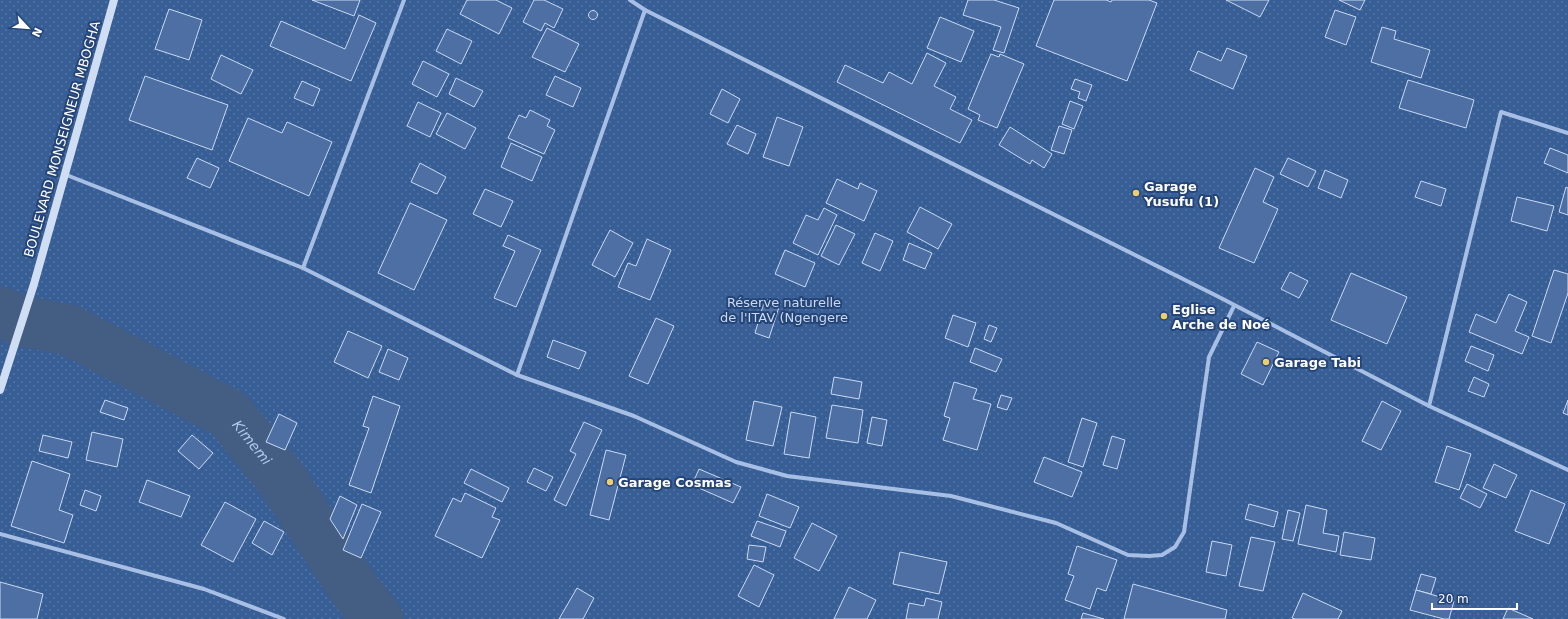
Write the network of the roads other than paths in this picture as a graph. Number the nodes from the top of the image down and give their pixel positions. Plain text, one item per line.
1 (114, 0) edge
2 (404, 0) edge
3 (630, 0) edge
4 (645, 10) junction
5 (1568, 134) edge
6 (64, 174) junction
7 (303, 268) junction
8 (1234, 306) junction
9 (517, 375) junction
10 (0, 390) edge
11 (1429, 406) junction
12 (1568, 470) edge
13 (0, 534) edge
14 (284, 619) edge

1 - 6 street, BOULEVARD MONSEIGNEUR MBOGHA
2 - 7 street
3 - 4 street
4 - 8 street
4 - 9 street
5 - 11 street
6 - 7 street
6 - 10 street, BOULEVARD MONSEIGNEUR MBOGHA
7 - 9 street
8 - 9 street
8 - 11 street
11 - 12 street
13 - 14 street

